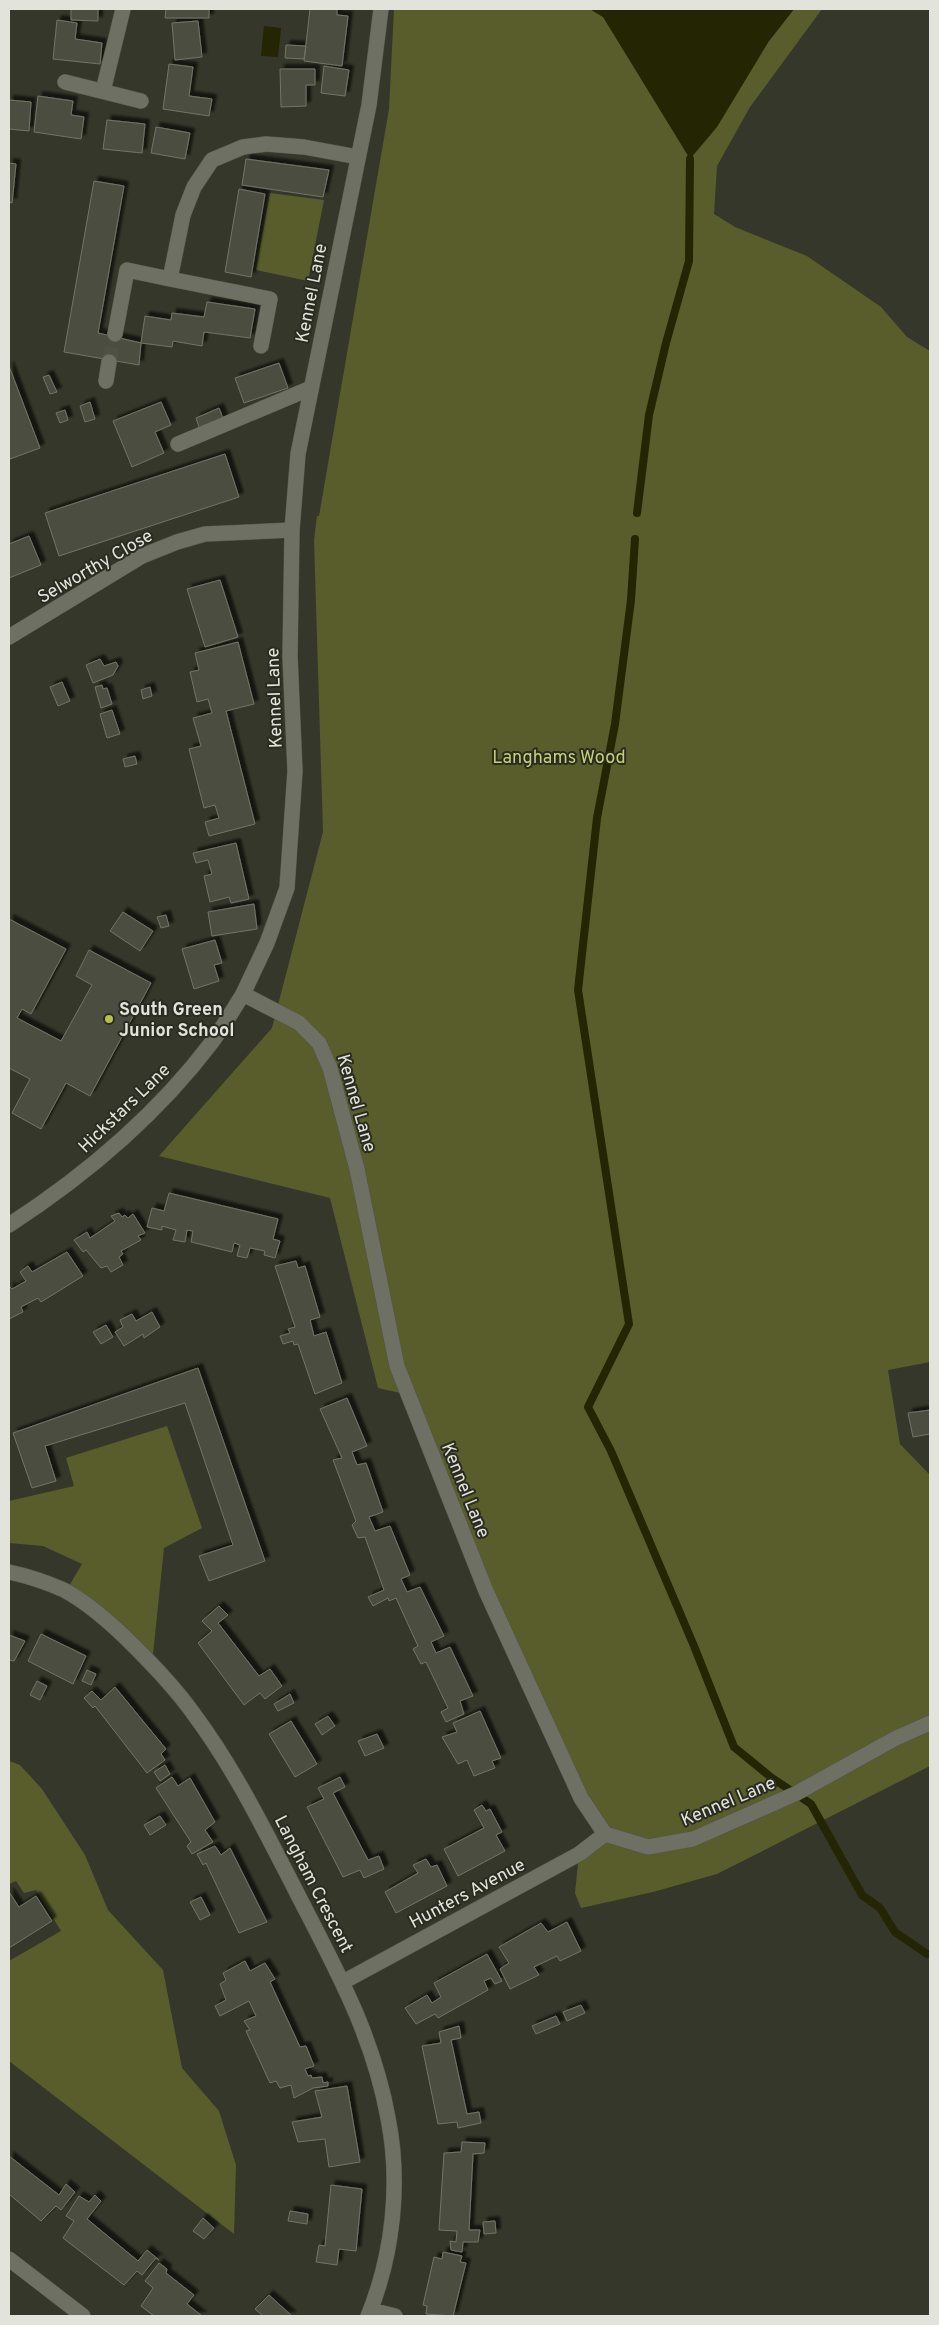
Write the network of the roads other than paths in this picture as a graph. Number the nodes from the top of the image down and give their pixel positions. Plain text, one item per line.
1 (124, 9) edge
2 (381, 9) edge
3 (64, 82) dead end
4 (103, 91) junction
5 (141, 101) dead end
6 (358, 157) junction
7 (170, 279) junction
8 (115, 334) tunnel mouth
9 (261, 346) dead end
10 (109, 362) tunnel mouth
11 (106, 381) dead end
12 (311, 388) junction
13 (178, 444) dead end
14 (292, 530) junction
15 (9, 637) edge
16 (243, 994) junction
17 (9, 1225) edge
18 (9, 1572) edge
19 (930, 1723) edge
20 (605, 1834) junction
21 (343, 1982) junction
22 (9, 2259) edge
23 (370, 2313) edge
24 (83, 2316) edge
25 (395, 2316) edge

1 - 4 street
2 - 6 street, Kennel Lane
3 - 4 street
4 - 5 street
6 - 7 street
6 - 12 street, Kennel Lane
7 - 8 street
7 - 9 street
10 - 11 street
12 - 13 street
12 - 14 street, Kennel Lane
14 - 15 street, Selworthy Close
14 - 16 street, Kennel Lane
16 - 17 street, Hickstars Lane
16 - 20 street, Kennel Lane
18 - 21 street, Langham Crescent
19 - 20 street, Kennel Lane
20 - 21 street, Hunters Avenue
21 - 23 street, Langham Crescent
22 - 24 street
23 - 25 street

